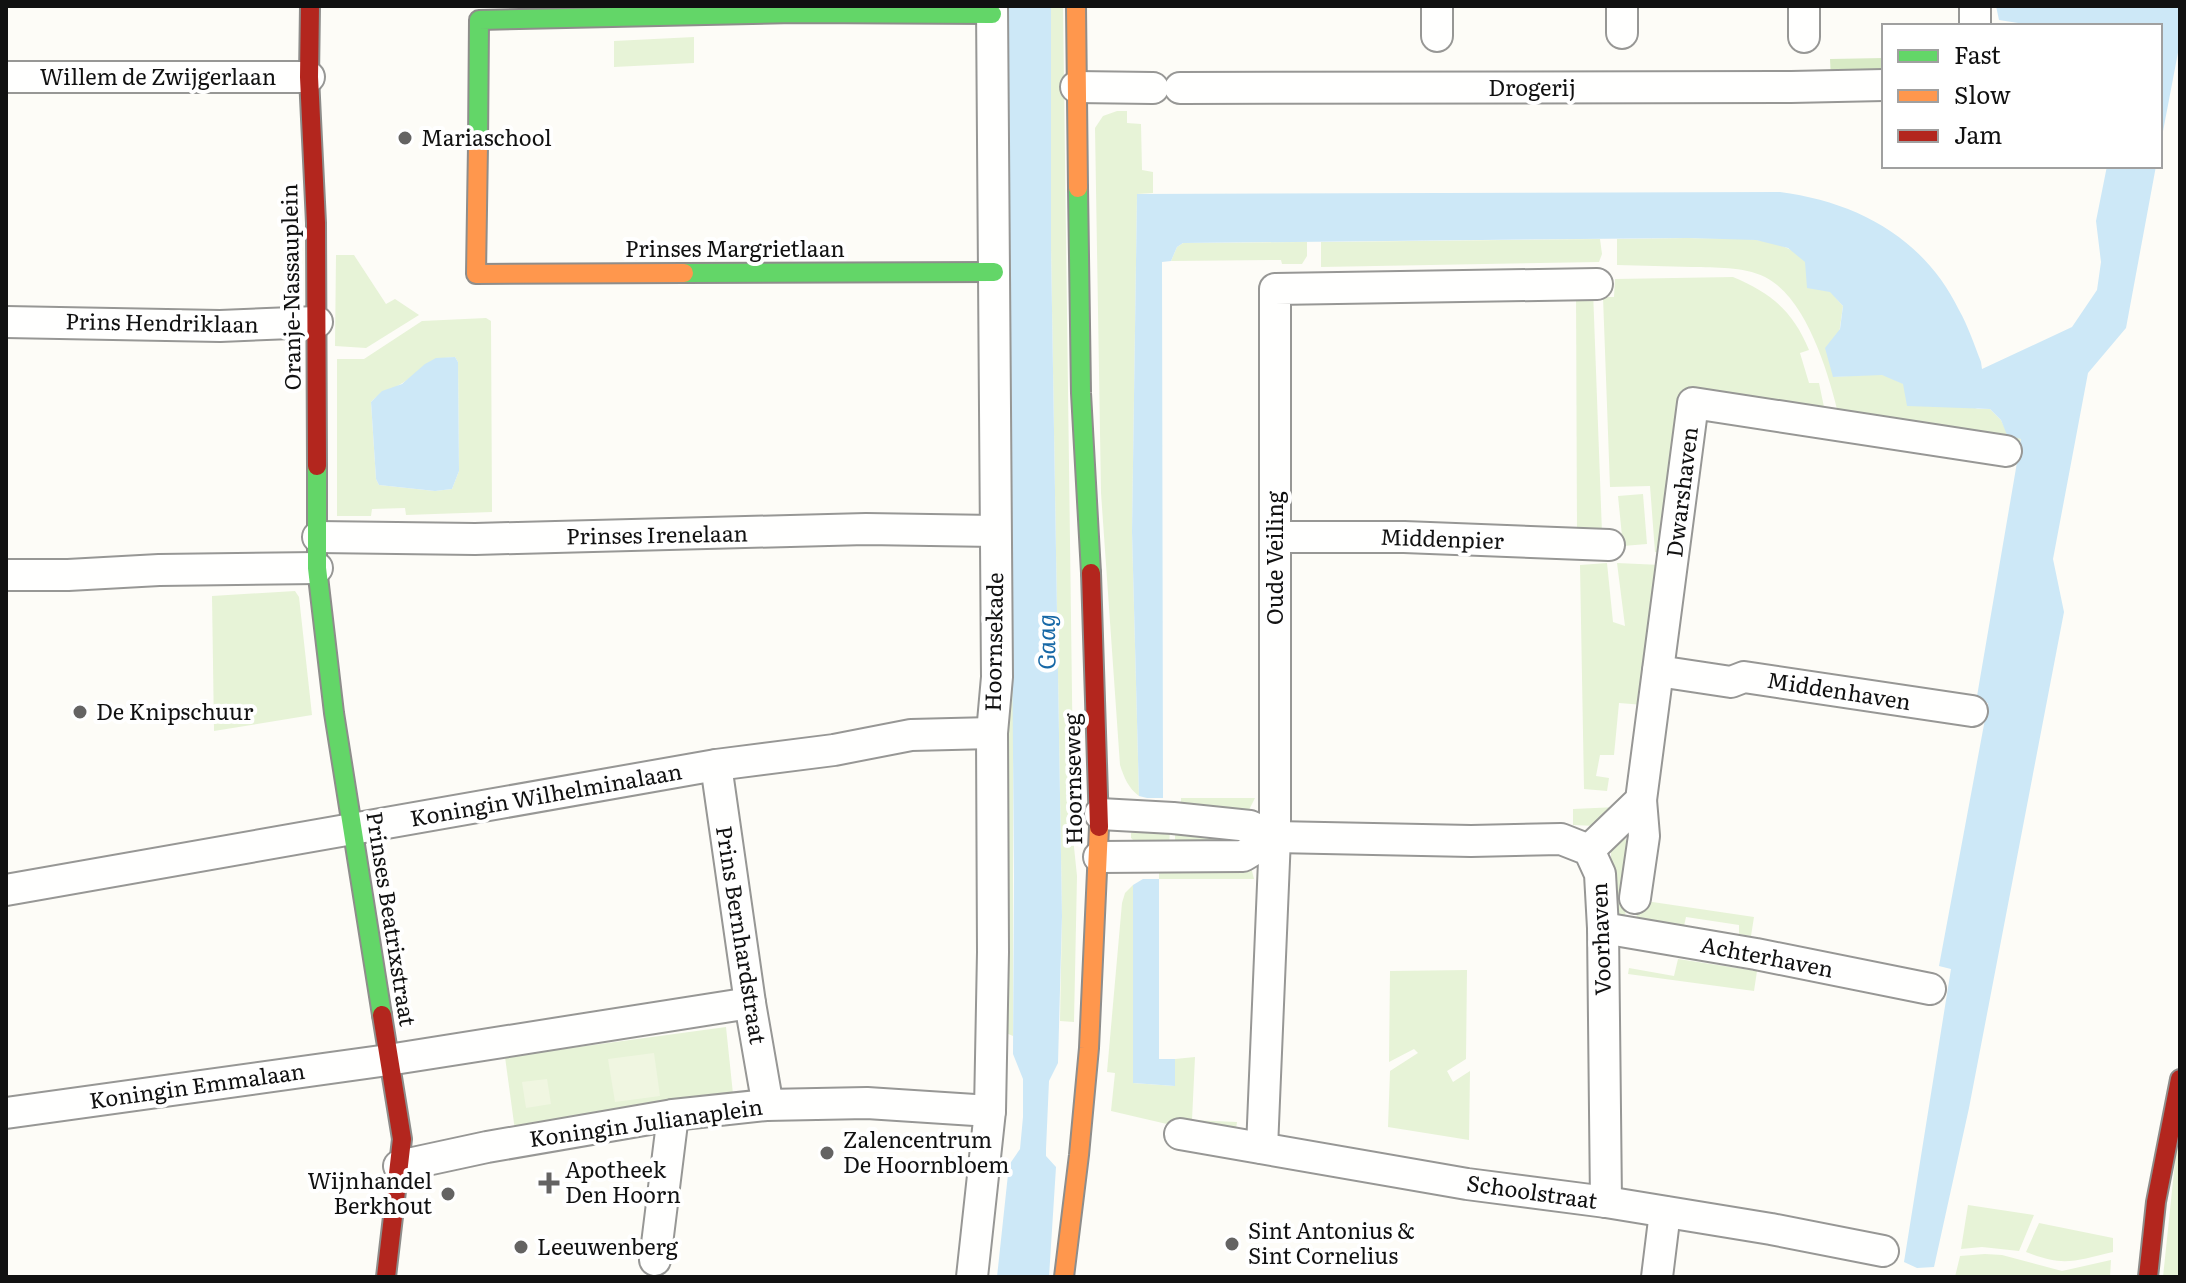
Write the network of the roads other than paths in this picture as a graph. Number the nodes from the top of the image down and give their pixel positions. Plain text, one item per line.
1 (310, 6) edge
2 (1076, 6) edge
3 (1437, 6) edge
4 (1804, 6) edge
5 (992, 10) edge
6 (1437, 36) dead end
7 (1804, 37) dead end
8 (6, 77) edge
9 (309, 77) junction
10 (1882, 85) edge
11 (1076, 87) junction
12 (994, 272) junction
13 (1597, 284) dead end
14 (6, 322) edge
15 (317, 322) junction
16 (2006, 451) dead end
17 (995, 531) junction
18 (318, 537) junction
19 (1275, 537) junction
20 (1609, 545) dead end
21 (317, 568) junction
22 (6, 575) edge
23 (1658, 671) junction
24 (1972, 711) dead end
25 (992, 733) junction
26 (716, 765) junction
27 (1641, 800) junction
28 (1100, 814) junction
29 (354, 830) junction
30 (1275, 837) junction
31 (1589, 850) junction
32 (1099, 857) junction
33 (6, 890) edge
34 (1635, 898) dead end
35 (1603, 928) junction
36 (1930, 989) dead end
37 (750, 1003) junction
38 (388, 1060) junction
39 (2180, 1079) edge
40 (766, 1105) junction
41 (990, 1111) junction
42 (6, 1113) edge
43 (673, 1115) junction
44 (1180, 1134) dead end
45 (1262, 1148) junction
46 (399, 1166) junction
47 (1606, 1202) junction
48 (1665, 1212) junction
49 (1883, 1251) dead end
50 (655, 1260) dead end
51 (386, 1277) edge
52 (972, 1277) edge
53 (1064, 1277) edge
54 (1657, 1277) edge
55 (2148, 1277) edge

1 - 9 street, Oranje-Nassauplein
2 - 11 street, Hoornseweg
3 - 6 street
4 - 7 street
5 - 12 street, Hoornsekade
5 - 12 street, Prinses Margrietlaan
8 - 9 street, Willem de Zwijgerlaan
9 - 15 street, Oranje-Nassauplein
10 - 11 street, Drogerij
11 - 28 street, Hoornseweg
12 - 17 street, Hoornsekade
13 - 19 street, Oude Veiling
14 - 15 street, Prins Hendriklaan
15 - 18 street, Oranje-Nassauplein
16 - 23 street, Dwarshaven
17 - 18 street, Prinses Irenelaan
17 - 25 street, Hoornsekade
18 - 21 street, Oranje-Nassauplein
19 - 20 street, Middenpier
19 - 30 street, Oude Veiling
21 - 22 street
21 - 29 street, Prinses Beatrixstraat
23 - 24 street, Middenhaven
23 - 27 street, Dwarshaven
25 - 26 street, Koningin Wilhelminalaan
25 - 41 street, Hoornsekade
26 - 29 street, Koningin Wilhelminalaan
26 - 37 street, Prins Bernhardstraat
27 - 31 street
27 - 34 street, Dwarshaven
28 - 30 street, Voorhaven
28 - 32 street, Hoornseweg
29 - 33 street, Koningin Wilhelminalaan
29 - 38 street, Prinses Beatrixstraat
30 - 31 street, Voorhaven
30 - 32 street, Voorhaven
30 - 45 street, Oude Veiling
31 - 35 street, Voorhaven
32 - 53 street, Hoornseweg
35 - 36 street, Achterhaven
35 - 47 street, Voorhaven
37 - 38 street
37 - 40 street, Prins Bernhardstraat
38 - 42 street, Koningin Emmalaan
38 - 46 street, Prinses Beatrixstraat
39 - 55 street
40 - 41 street, Koningin Julianaplein
40 - 43 street, Koningin Julianaplein
41 - 52 street, Hoornsekade
43 - 46 street, Koningin Julianaplein
43 - 50 street
44 - 45 street, Schoolstraat
45 - 47 street, Schoolstraat
46 - 51 street, Prinses Beatrixstraat
47 - 48 street, Schoolstraat
48 - 49 street, Schoolstraat
48 - 54 street

